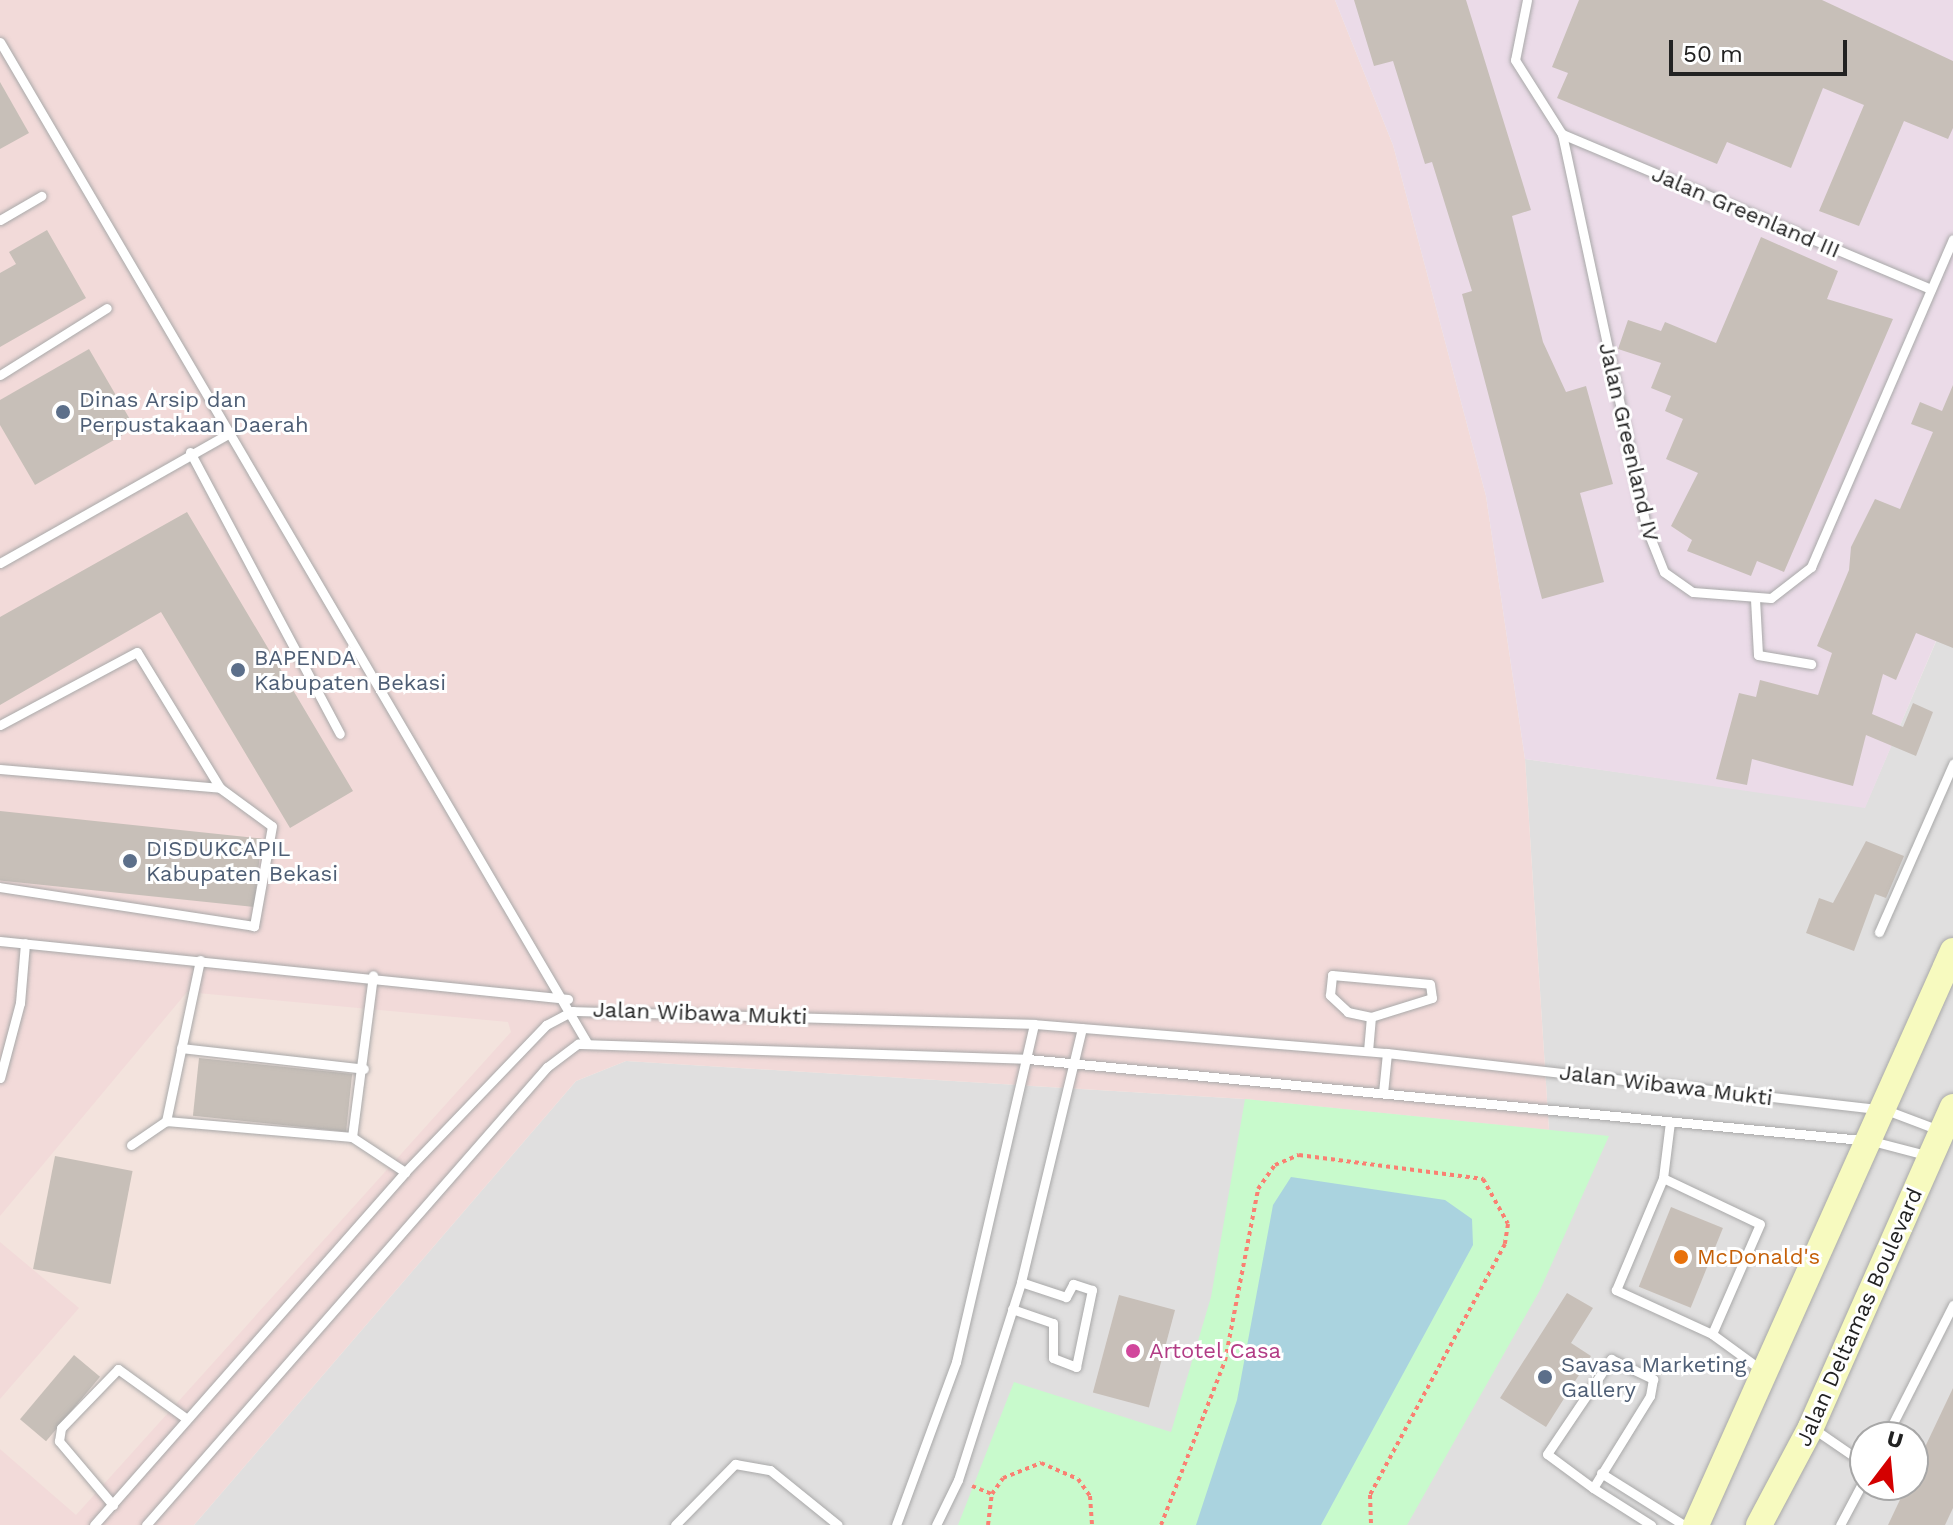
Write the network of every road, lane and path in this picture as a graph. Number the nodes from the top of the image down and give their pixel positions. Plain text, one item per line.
1 (1527, 0) edge
2 (0, 42) edge
3 (1562, 134) junction
4 (41, 196) dead end
5 (0, 220) edge
6 (1953, 239) edge
7 (1931, 289) junction
8 (107, 308) dead end
9 (0, 375) edge
10 (232, 432) junction
11 (190, 452) junction
12 (0, 563) edge
13 (1755, 599) junction
14 (1811, 664) dead end
15 (0, 725) edge
16 (340, 734) dead end
17 (1953, 764) edge
18 (0, 769) edge
19 (220, 788) junction
20 (0, 887) edge
21 (1879, 932) dead end
22 (0, 941) edge
23 (25, 943) junction
24 (1953, 951) edge
25 (200, 960) junction
26 (373, 975) junction
27 (568, 999) junction
28 (572, 1011) junction
29 (1371, 1017) junction
30 (1034, 1024) junction
31 (1082, 1028) junction
32 (587, 1043) junction
33 (181, 1048) junction
34 (1368, 1051) junction
35 (1387, 1053) junction
36 (1028, 1059) junction
37 (1074, 1063) junction
38 (3, 1064) edge
39 (364, 1069) junction
40 (0, 1078) edge
41 (1383, 1093) junction
42 (1953, 1107) edge
43 (1886, 1110) junction
44 (166, 1121) junction
45 (1670, 1122) junction
46 (1942, 1132) junction
47 (352, 1137) junction
48 (1872, 1141) junction
49 (131, 1145) dead end
50 (1931, 1157) junction
51 (405, 1172) junction
52 (1663, 1178) junction
53 (1021, 1282) junction
54 (1953, 1305) edge
55 (1012, 1309) junction
56 (1712, 1334) junction
57 (1766, 1373) junction
58 (187, 1419) junction
59 (1894, 1421) edge
60 (1811, 1427) junction
61 (1849, 1453) edge
62 (1601, 1473) junction
63 (1593, 1488) junction
64 (1853, 1501) edge
65 (113, 1505) junction
66 (94, 1525) edge
67 (146, 1525) edge
68 (675, 1525) edge
69 (838, 1525) edge
70 (896, 1525) edge
71 (936, 1525) edge
72 (988, 1525) edge
73 (1092, 1525) edge
74 (1161, 1525) edge
75 (1371, 1525) edge
76 (1651, 1525) edge
77 (1684, 1525) edge
78 (1696, 1525) edge
79 (1759, 1525) edge
80 (1840, 1525) edge

1 - 3 lane, Jalan Greenland IV
2 - 10 lane
3 - 7 lane, Jalan Greenland III
3 - 13 lane, Jalan Greenland IV
4 - 5 lane
6 - 7 lane, Jalan Greenland IV
7 - 13 lane, Jalan Greenland IV
8 - 9 lane
10 - 11 lane
10 - 27 lane
11 - 12 lane
11 - 16 lane
13 - 14 lane
15 - 19 lane
17 - 21 lane
18 - 19 lane
19 - 20 lane
22 - 23 lane
23 - 25 lane
23 - 38 lane
24 - 43 street
25 - 26 lane
25 - 33 lane
26 - 27 lane
26 - 39 lane
27 - 28 lane
28 - 30 lane, Jalan Wibawa Mukti
28 - 32 lane
28 - 51 lane, Jalan Wibawa Mukti
29 - 29 lane
29 - 34 lane
30 - 31 lane, Jalan Wibawa Mukti
30 - 36 lane
31 - 34 lane, Jalan Wibawa Mukti
31 - 37 lane
32 - 36 lane, Jalan Wibawa Mukti
32 - 67 lane, Jalan Wibawa Mukti
33 - 39 lane
33 - 44 lane
34 - 35 lane, Jalan Wibawa Mukti
35 - 41 lane
35 - 43 lane, Jalan Wibawa Mukti
36 - 37 lane, Jalan Wibawa Mukti
36 - 70 lane
37 - 41 lane, Jalan Wibawa Mukti
37 - 53 lane
38 - 40 lane
39 - 47 lane
41 - 45 lane, Jalan Wibawa Mukti
42 - 46 street, Jalan Deltamas Boulevard
43 - 46 lane, Jalan Wibawa Mukti
43 - 48 street
44 - 47 lane
44 - 49 lane
45 - 48 lane, Jalan Wibawa Mukti
45 - 52 lane
46 - 50 street, Jalan Deltamas Boulevard
47 - 51 lane
48 - 50 lane, Jalan Wibawa Mukti
48 - 57 street
50 - 60 street, Jalan Deltamas Boulevard
51 - 58 lane, Jalan Wibawa Mukti
52 - 56 lane
52 - 56 lane
53 - 55 lane
53 - 55 lane
54 - 59 lane
55 - 71 lane
56 - 57 lane
57 - 78 street
58 - 65 lane, Jalan Wibawa Mukti
58 - 65 lane
60 - 61 lane
60 - 79 street, Jalan Deltamas Boulevard
62 - 63 lane
62 - 63 lane
62 - 77 lane
63 - 76 lane
64 - 80 lane
65 - 66 lane, Jalan Wibawa Mukti
68 - 69 lane
72 - 73 path
74 - 75 path

